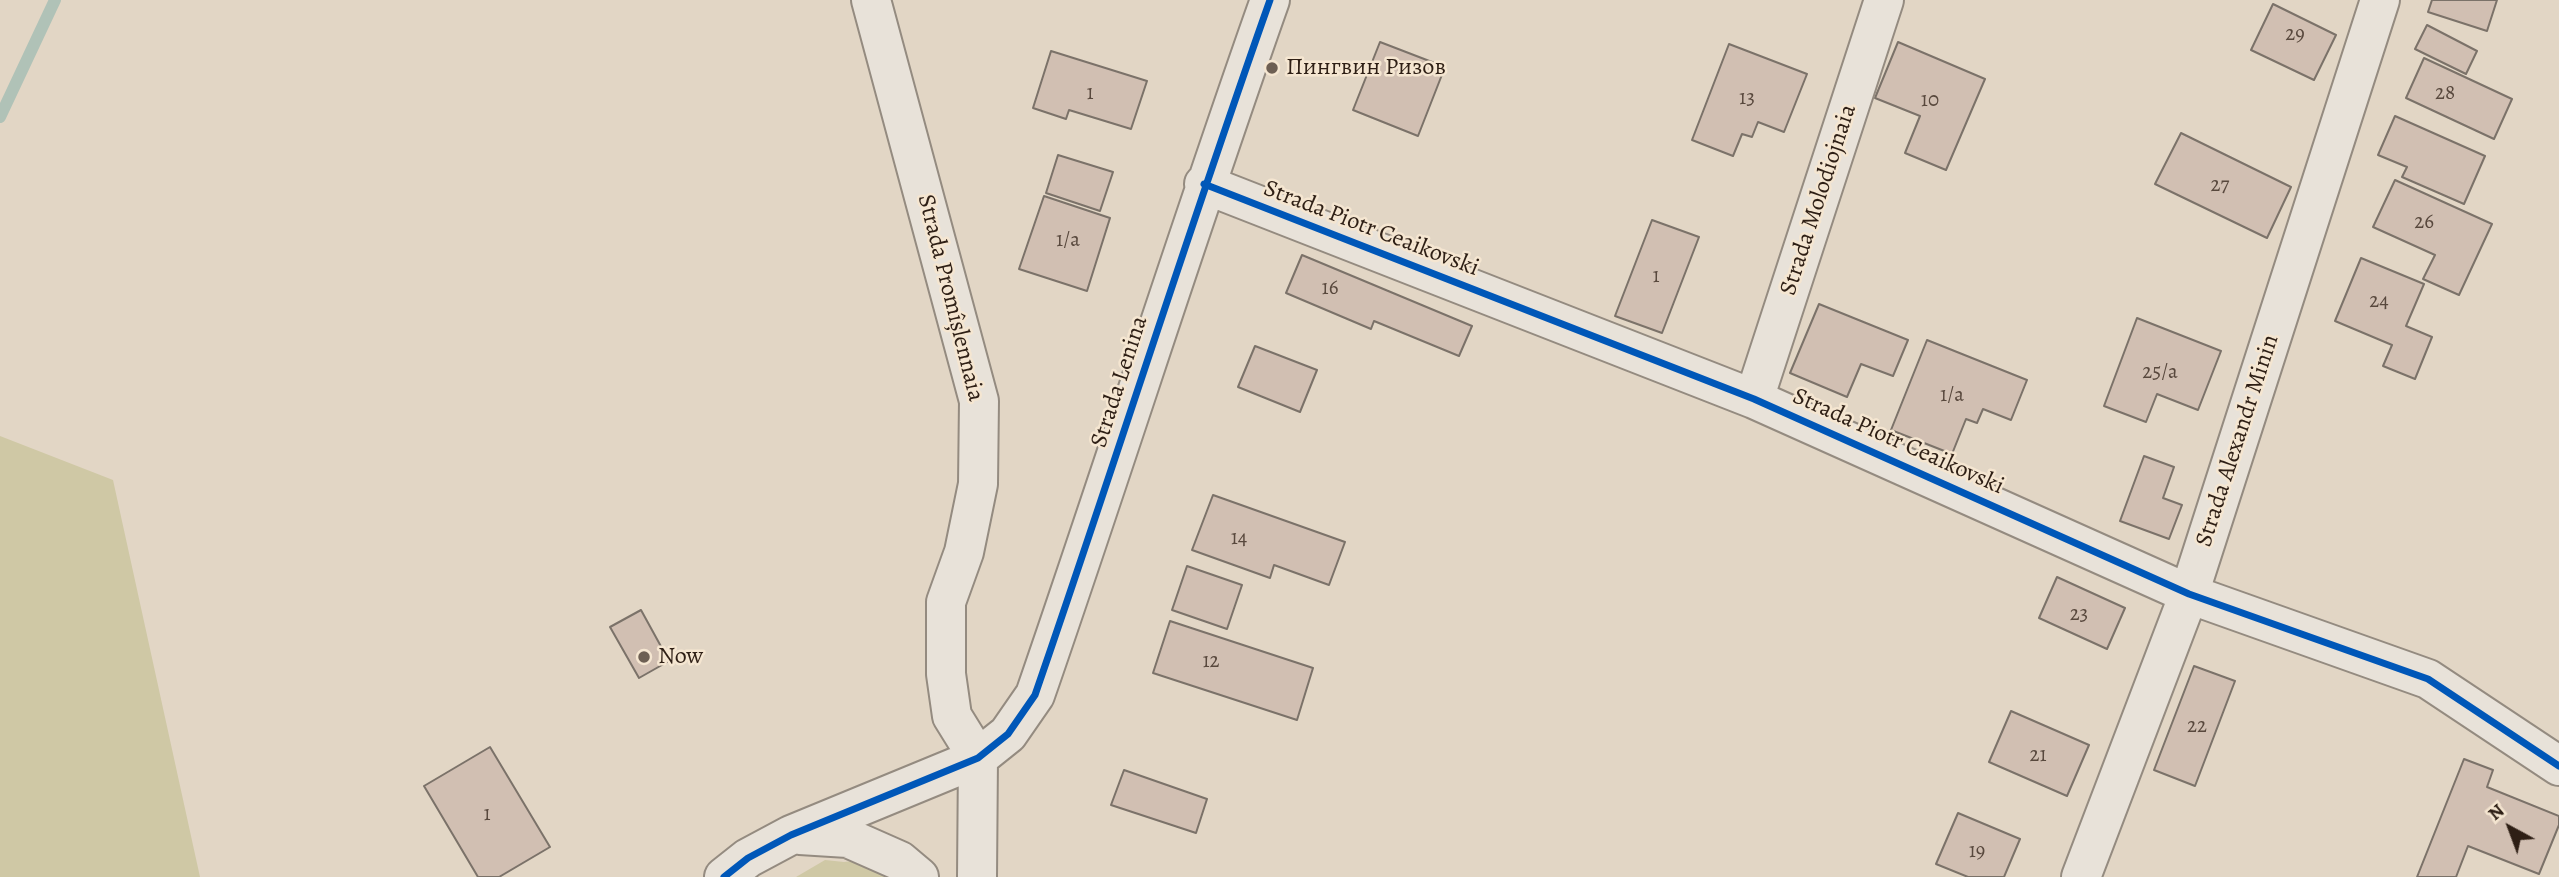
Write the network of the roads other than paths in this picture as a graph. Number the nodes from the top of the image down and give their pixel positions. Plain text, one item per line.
1 (871, 0) edge
2 (1270, 0) edge
3 (1884, 0) edge
4 (2380, 0) edge
5 (1205, 184) junction
6 (1754, 399) junction
7 (2189, 594) junction
8 (978, 758) junction
9 (2559, 766) edge
10 (791, 835) junction
11 (724, 877) edge
12 (919, 877) edge
13 (977, 877) edge
14 (2081, 877) edge

1 - 8 street, Strada Promîșlennaia
2 - 5 street, Strada Lenina
3 - 6 street, Strada Molodiojnaia
4 - 7 street, Strada Alexandr Minin
5 - 6 street, Strada Piotr Ceaikovski
5 - 8 street, Strada Lenina
6 - 7 street, Strada Piotr Ceaikovski
7 - 9 street, Strada Piotr Ceaikovski
7 - 14 street, Strada Alexandr Minin
8 - 10 street, Strada Lenina
8 - 13 street
10 - 11 street, Strada Lenina
10 - 12 street

